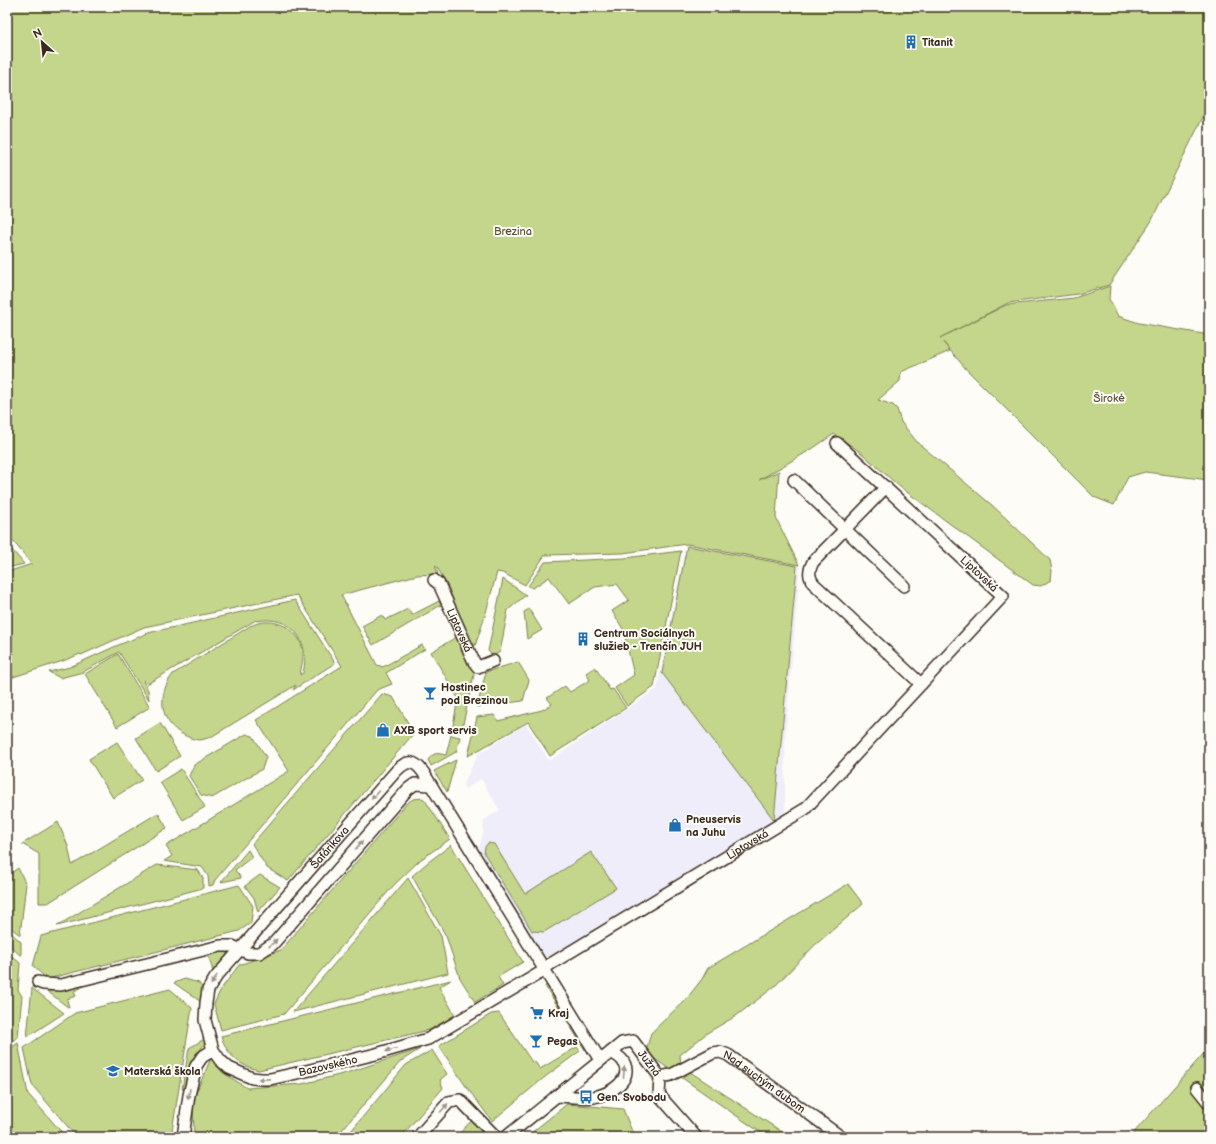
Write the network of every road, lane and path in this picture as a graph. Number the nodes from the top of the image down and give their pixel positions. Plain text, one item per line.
1 (837, 443) dead end
2 (794, 480) dead end
3 (886, 487) junction
4 (845, 529) junction
5 (434, 580) dead end
6 (904, 586) dead end
7 (493, 661) dead end
8 (922, 684) junction
9 (431, 785) junction
10 (239, 950) junction
11 (544, 969) junction
12 (38, 982) dead end
13 (213, 1050) junction
14 (611, 1052) junction
15 (600, 1060) junction
16 (660, 1078) junction
17 (1197, 1088) dead end
18 (556, 1096) junction
19 (1209, 1103) edge
20 (183, 1137) edge
21 (418, 1137) edge
22 (496, 1137) edge
23 (506, 1137) edge
24 (696, 1137) edge
25 (841, 1137) edge

1 - 3 street, Liptovská
2 - 4 street
3 - 4 street
3 - 8 street, Liptovská
4 - 6 street
4 - 8 street
5 - 7 street, Liptovská
8 - 11 street, Liptovská
10 -> 9 street, Šafárikova
9 -> 10 street, Šafárikova
9 - 11 street
10 - 12 street, Šafárikova
10 -> 13 street, Bazovského
11 -> 13 street, Bazovského
11 - 15 street
13 -> 20 street
14 - 15 street, Južná
14 - 16 street, Južná
18 -> 14 street
15 - 18 street
16 - 24 street, Južná
16 - 25 street, Nad suchým dubom
17 - 19 street
18 - 23 street
21 -> 22 street

